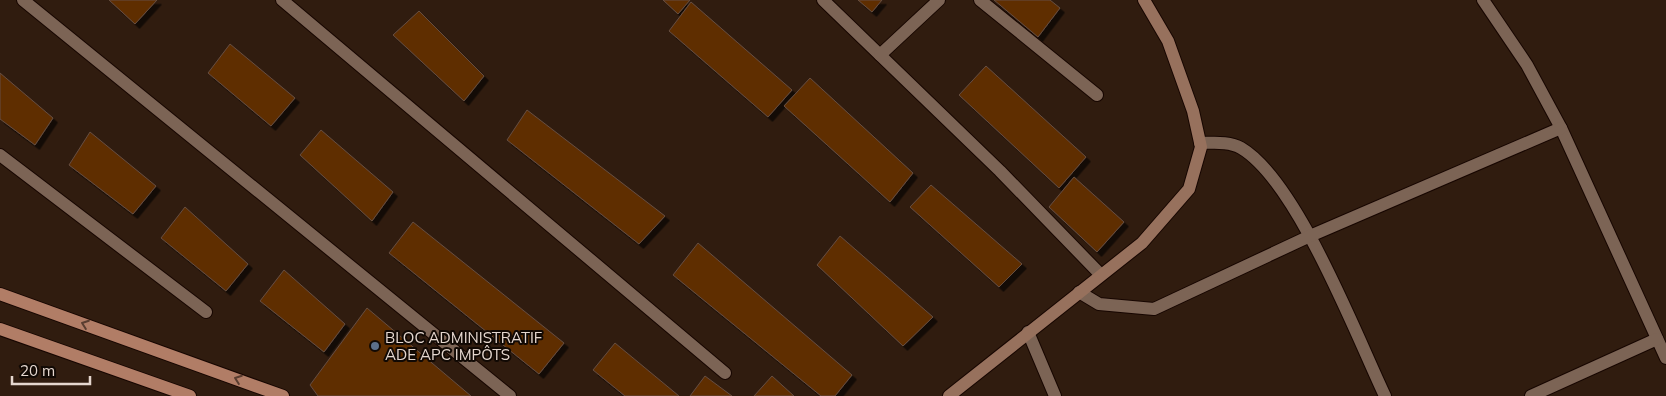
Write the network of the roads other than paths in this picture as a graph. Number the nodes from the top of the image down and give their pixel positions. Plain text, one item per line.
1 (23, 0) edge
2 (282, 0) edge
3 (823, 0) edge
4 (939, 0) edge
5 (980, 0) edge
6 (1144, 0) edge
7 (1483, 0) edge
8 (880, 55) junction
9 (1097, 95) dead end
10 (1561, 128) junction
11 (1200, 143) junction
12 (0, 155) edge
13 (1310, 236) junction
14 (1101, 275) junction
15 (1079, 292) junction
16 (0, 294) edge
17 (206, 312) dead end
18 (0, 329) edge
19 (1028, 332) junction
20 (1657, 339) junction
21 (1666, 358) edge
22 (726, 373) dead end
23 (190, 396) edge
24 (284, 396) edge
25 (510, 396) edge
26 (949, 396) edge
27 (1055, 396) edge
28 (1385, 396) edge
29 (1531, 396) edge

1 - 25 street
2 - 22 street
3 - 8 street
4 - 8 street
5 - 9 street
6 - 11 main road
7 - 10 street
8 - 14 street
10 - 13 street
10 - 20 street
11 - 13 street
11 - 14 main road
12 - 17 street
13 - 15 street
13 - 28 street
14 - 15 main road
15 - 19 main road
24 -> 16 main road
18 - 23 main road
19 - 26 main road
19 - 27 street
20 - 21 street
20 - 29 street

